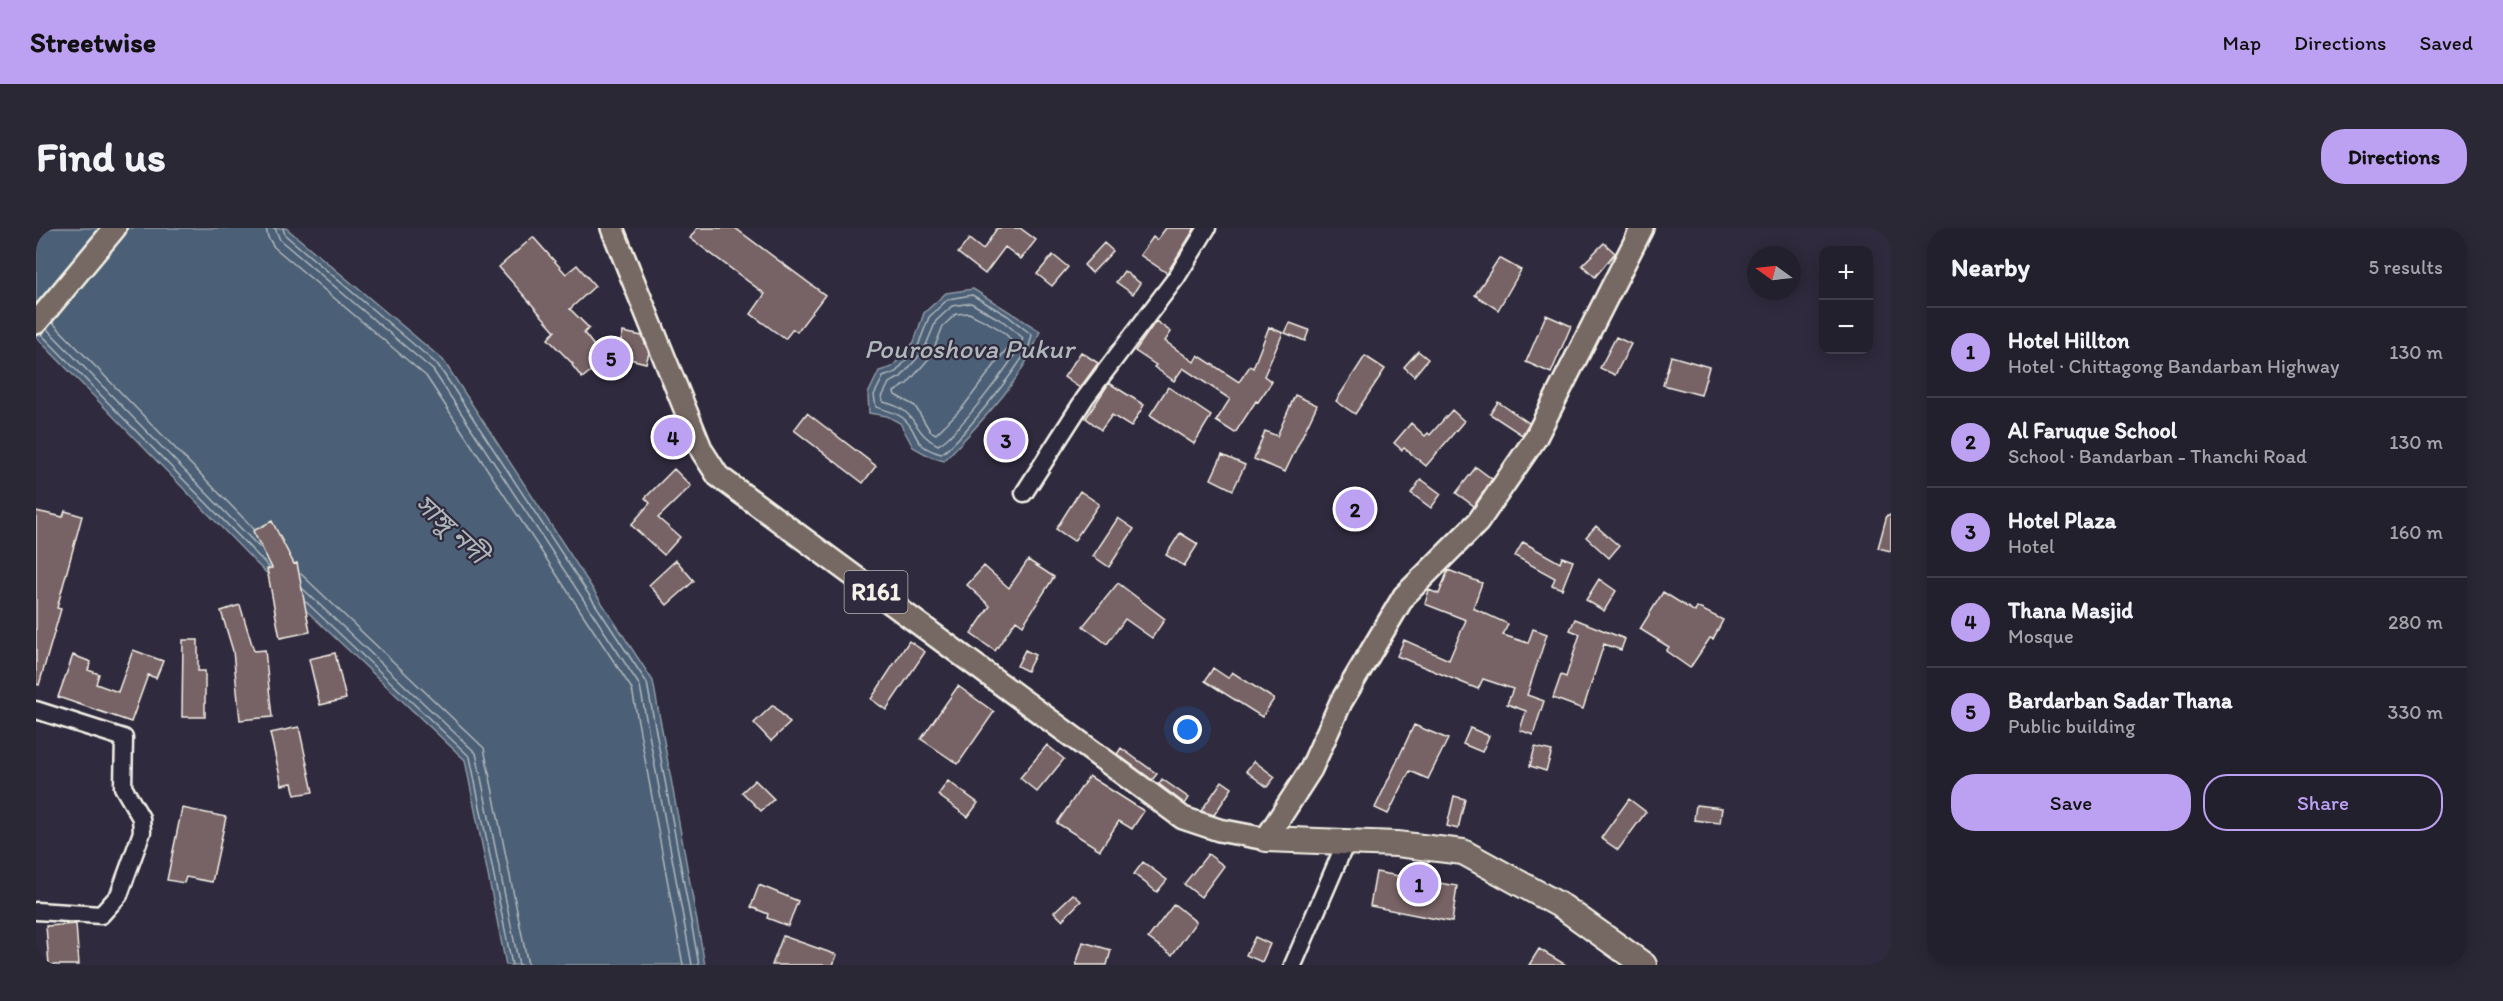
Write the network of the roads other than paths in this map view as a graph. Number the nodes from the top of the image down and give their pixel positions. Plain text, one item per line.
1 (115, 228) edge
2 (612, 228) edge
3 (1207, 228) edge
4 (1642, 228) edge
5 (36, 322) edge
6 (1024, 493) dead end
7 (36, 710) edge
8 (1266, 839) junction
9 (1346, 842) junction
10 (36, 911) edge
11 (1293, 965) edge
12 (1644, 965) edge

1 - 5 main road
2 - 8 main road, R161
3 - 6 street
4 - 8 main road
7 - 10 street
8 - 9 highway
9 - 11 street
9 - 12 highway

